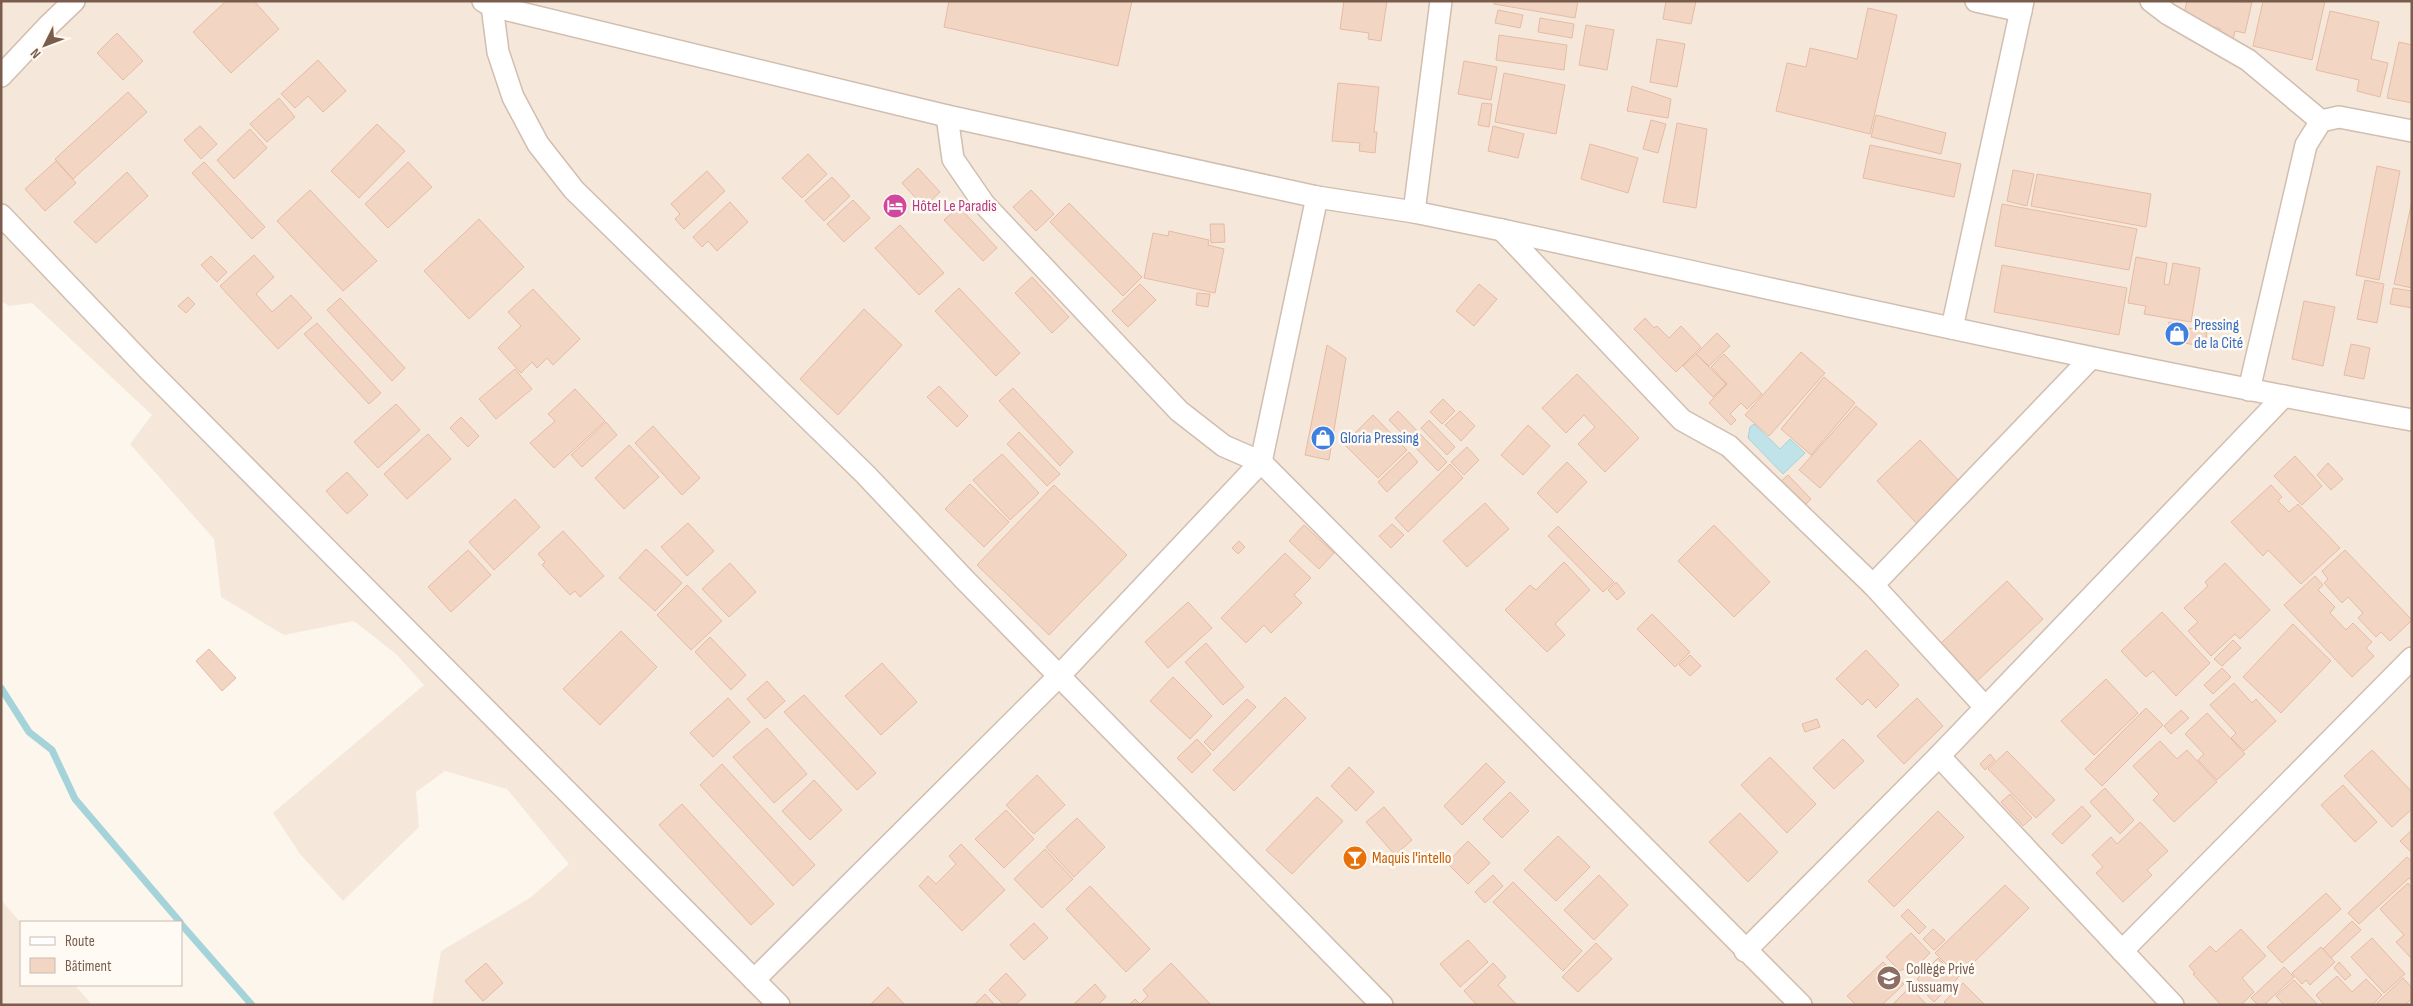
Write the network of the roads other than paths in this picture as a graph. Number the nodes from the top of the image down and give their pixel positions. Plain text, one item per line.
1 (74, 1) edge
2 (1441, 1) edge
3 (1976, 1) edge
4 (2151, 1) edge
5 (487, 4) edge
6 (2022, 6) edge
7 (1, 76) edge
8 (947, 116) junction
9 (2320, 121) junction
10 (2412, 131) edge
11 (1317, 197) junction
12 (1414, 212) junction
13 (1, 215) edge
14 (1502, 230) junction
15 (1952, 328) junction
16 (2091, 358) junction
17 (2249, 390) junction
18 (2284, 396) junction
19 (2412, 420) edge
20 (1261, 462) junction
21 (1873, 585) junction
22 (2412, 658) edge
23 (1059, 676) junction
24 (1985, 707) junction
25 (1939, 756) junction
26 (1745, 951) junction
27 (2122, 951) junction
28 (754, 980) junction
29 (779, 1005) edge
30 (1382, 1005) edge
31 (1801, 1005) edge
32 (2173, 1005) edge

1 - 7 street
2 - 12 street
3 - 6 street
4 - 9 street
5 - 8 street
5 - 23 street
6 - 15 street
8 - 11 street
8 - 20 street
9 - 10 street
9 - 17 street
11 - 12 street
11 - 20 street
12 - 14 street
13 - 28 street
14 - 15 street
14 - 21 street
15 - 16 street
16 - 17 street
16 - 21 street
17 - 18 street
18 - 19 street
18 - 24 street
20 - 23 street
20 - 26 street
21 - 24 street
22 - 27 street
23 - 28 street
23 - 30 street
24 - 25 street
25 - 26 street
25 - 27 street
26 - 31 street
27 - 32 street
28 - 29 street

